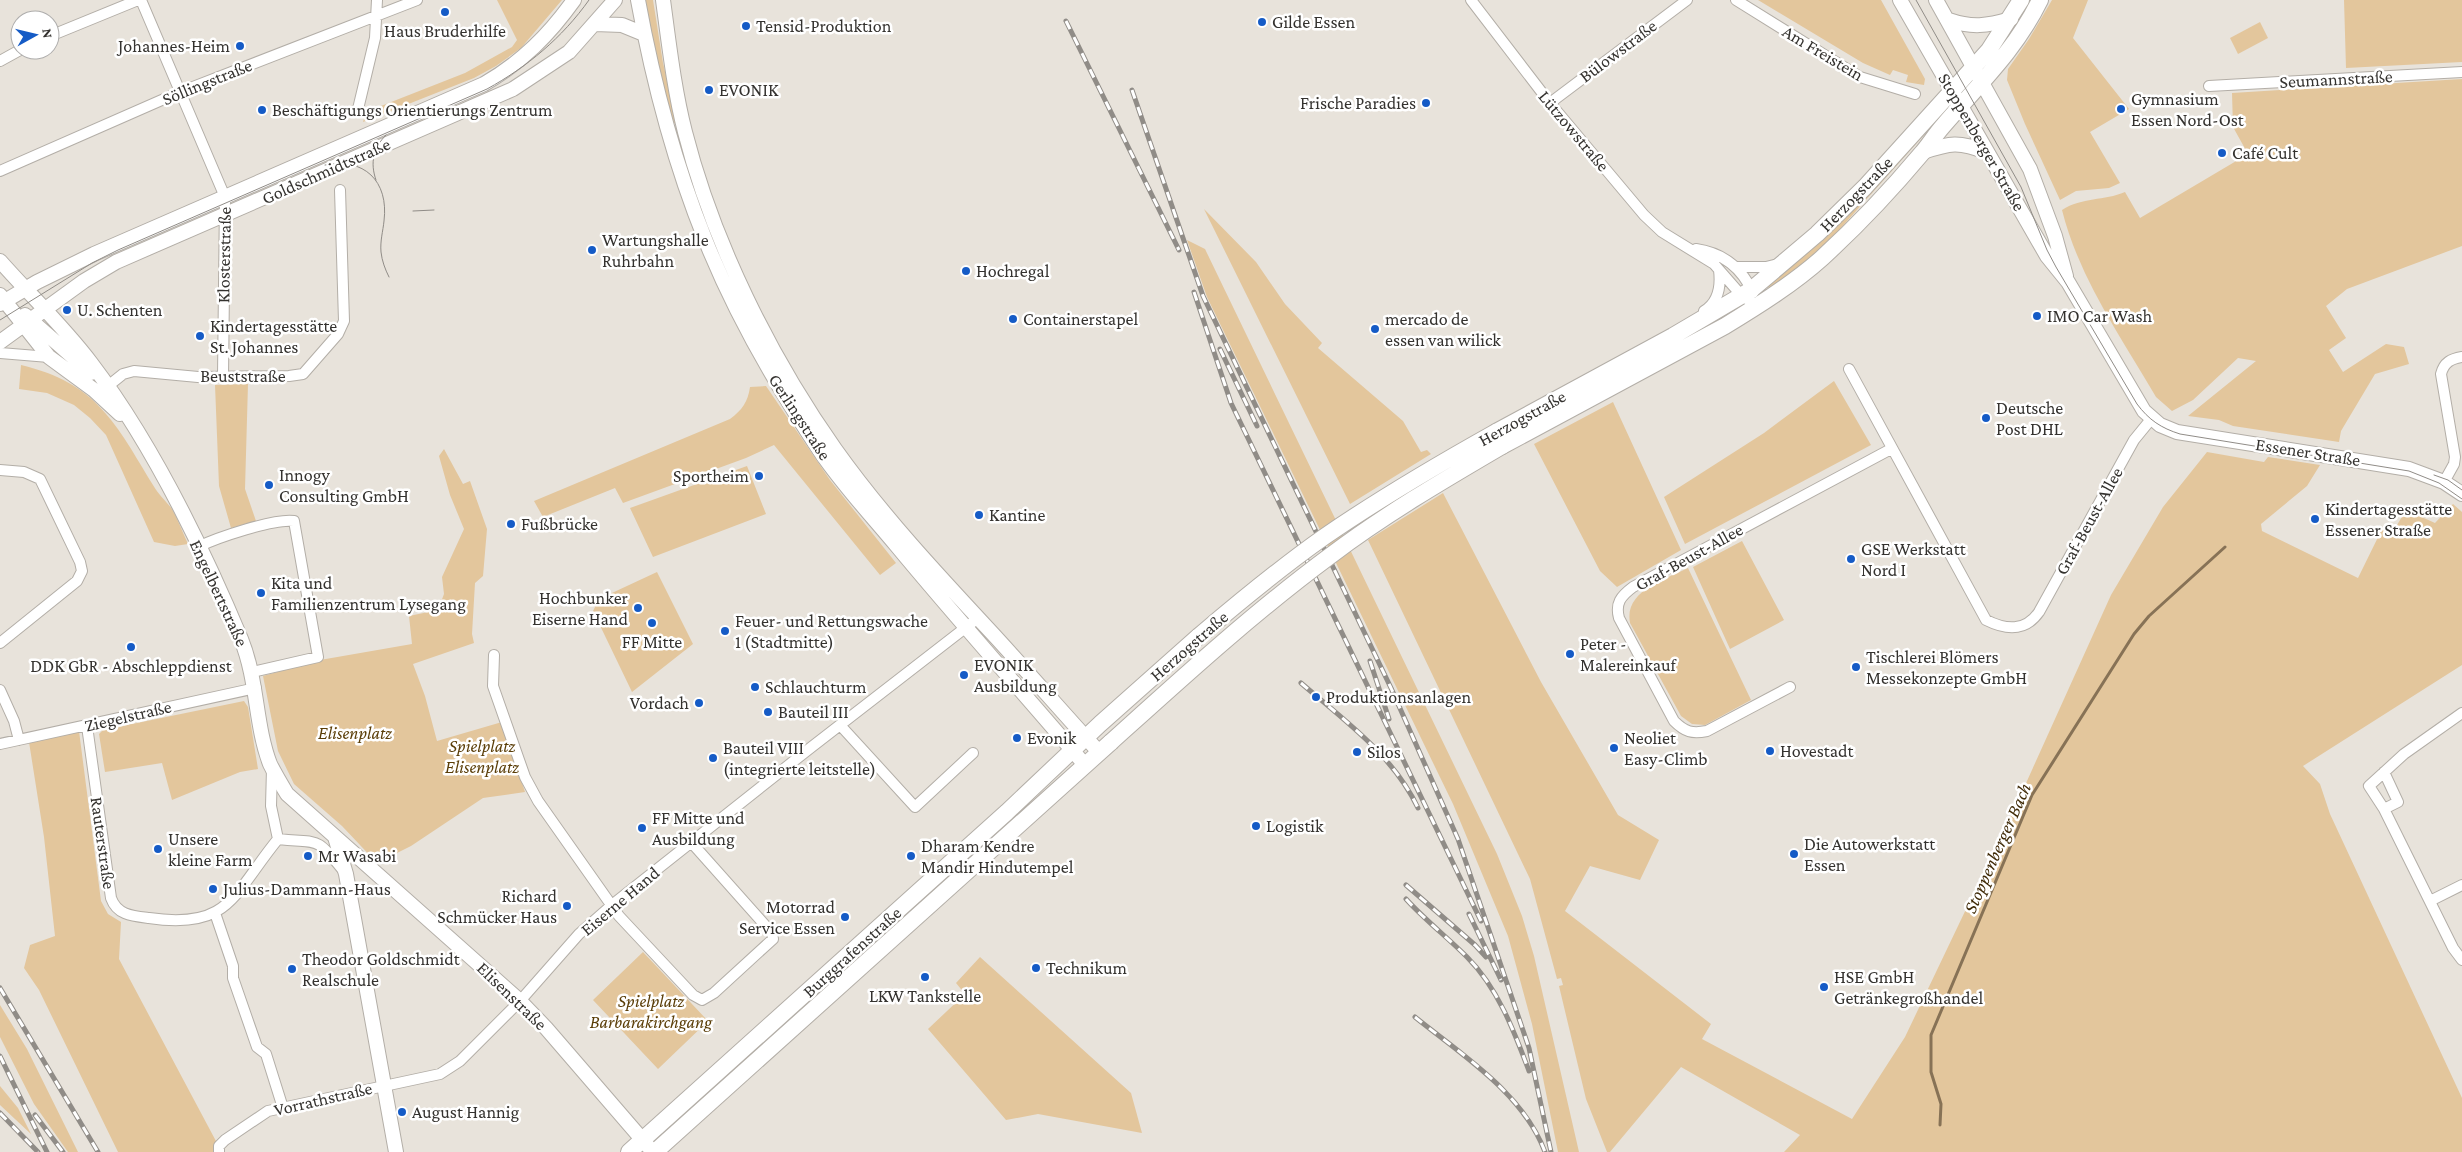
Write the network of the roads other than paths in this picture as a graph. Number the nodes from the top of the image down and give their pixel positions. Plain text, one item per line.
1 (138, 0) edge
2 (377, 0) edge
3 (417, 0) edge
4 (574, 0) edge
5 (615, 0) edge
6 (638, 0) edge
7 (663, 0) edge
8 (1471, 0) edge
9 (1686, 0) edge
10 (1736, 0) edge
11 (1900, 0) edge
12 (1936, 0) edge
13 (2021, 0) edge
14 (2040, 0) edge
15 (377, 16) junction
16 (2010, 19) junction
17 (1949, 20) junction
18 (595, 24) junction
19 (60, 32) edge
20 (644, 34) junction
21 (2462, 72) edge
22 (1964, 79) junction
23 (1983, 83) junction
24 (2209, 86) dead end
25 (180, 92) junction
26 (1915, 94) dead end
27 (1966, 101) junction
28 (1550, 103) junction
29 (358, 109) dead end
30 (1923, 152) junction
31 (1986, 152) junction
32 (0, 171) edge
33 (340, 190) dead end
34 (225, 198) junction
35 (225, 215) junction
36 (1690, 248) junction
37 (0, 262) edge
38 (1784, 262) junction
39 (1736, 267) junction
40 (1718, 270) junction
41 (2068, 282) junction
42 (25, 289) junction
43 (1746, 293) junction
44 (2, 300) edge
45 (1758, 306) junction
46 (45, 310) junction
47 (27, 322) junction
48 (1673, 336) junction
49 (0, 342) edge
50 (0, 353) edge
51 (2462, 357) edge
52 (49, 358) junction
53 (1849, 369) dead end
54 (222, 377) junction
55 (108, 386) junction
56 (2152, 418) junction
57 (135, 428) junction
58 (1499, 439) junction
59 (1891, 449) junction
60 (0, 470) edge
61 (2444, 482) junction
62 (2462, 494) edge
63 (198, 547) junction
64 (978, 618) junction
65 (964, 628) junction
66 (0, 643) edge
67 (494, 655) dead end
68 (252, 672) junction
69 (1790, 687) dead end
70 (256, 688) junction
71 (0, 690) edge
72 (2460, 718) edge
73 (840, 725) junction
74 (87, 726) junction
75 (1086, 738) junction
76 (19, 740) junction
77 (0, 744) edge
78 (1105, 747) junction
79 (1073, 751) junction
80 (973, 753) dead end
81 (1085, 765) junction
82 (272, 768) junction
83 (2384, 772) junction
84 (2384, 809) junction
85 (334, 834) junction
86 (278, 839) junction
87 (691, 842) junction
88 (346, 874) junction
89 (2462, 885) edge
90 (2430, 901) junction
91 (612, 905) junction
92 (215, 913) junction
93 (2462, 960) edge
94 (520, 1001) junction
95 (385, 1085) junction
96 (283, 1108) junction
97 (650, 1148) edge
98 (219, 1152) edge
99 (396, 1152) edge
100 (629, 1152) edge

1 - 19 street
1 - 25 street, Klosterstraße
2 - 15 street
3 - 15 street, Söllingstraße
4 - 34 main road, Goldschmidtstraße
5 - 18 main road, Goldschmidtstraße
6 - 20 main road, Gerlingstraße
7 - 64 main road, Gerlingstraße
8 - 28 street, Lützowstraße
9 - 28 street, Bülowstraße
10 - 26 street, Am Freistein
11 - 22 main road, Stoppenberger Straße
12 - 17 main road, Stoppenberger Straße
13 - 16 main road, Herzogstraße
14 - 23 main road, Herzogstraße
15 - 25 street, Söllingstraße
15 - 29 street
16 - 17 main road
16 - 22 main road, Herzogstraße
17 - 22 main road, Stoppenberger Straße
18 - 20 main road
18 - 35 main road, Goldschmidtstraße
20 - 65 main road, Gerlingstraße
21 - 24 street, Seumannstraße
22 - 23 main road, Stoppenberger Straße
22 - 27 main road, Stoppenberger Straße
22 - 38 main road, Herzogstraße
23 - 27 main road, Herzogstraße
23 - 41 main road, Stoppenberger Straße
25 - 32 street, Söllingstraße
25 - 34 street, Klosterstraße
27 - 30 main road, Herzogstraße
27 - 31 main road, Stoppenberger Straße
28 - 36 street, Lützowstraße
30 - 31 main road
30 - 45 main road, Herzogstraße
31 - 41 main road, Stoppenberger Straße
33 - 54 street, Beuststraße
34 - 35 street, Klosterstraße
34 - 42 main road, Goldschmidtstraße
35 - 46 main road, Goldschmidtstraße
35 - 54 street, Klosterstraße
36 - 39 street, Lützowstraße
36 - 40 street, Lützowstraße
37 - 42 main road, Engelbertstraße
38 - 39 street
38 - 43 main road, Herzogstraße
39 - 43 street, Lützowstraße
40 - 43 street, Lützowstraße
40 - 48 street
41 - 56 main road, Stoppenberger Straße
42 - 44 main road, Goldschmidtstraße
42 - 46 main road, Engelbertstraße
43 - 45 street, Lützowstraße
43 - 48 main road, Herzogstraße
44 - 47 main road, Engelbertstraße
45 - 58 main road, Herzogstraße
46 - 47 main road, Goldschmidtstraße
46 - 55 main road, Engelbertstraße
47 - 49 main road, Goldschmidtstraße
47 - 52 main road, Engelbertstraße
47 - 55 main road
48 - 58 main road, Herzogstraße
50 - 52 street
51 - 61 street
52 - 57 main road, Engelbertstraße
53 - 59 street, Graf-Beust-Allee
54 - 55 street, Beuststraße
55 - 57 main road, Engelbertstraße
56 - 59 street, Graf-Beust-Allee
56 - 61 main road, Essener Straße
57 - 63 main road, Engelbertstraße
58 - 75 main road, Herzogstraße, bridge
58 - 78 main road, Herzogstraße, bridge
59 - 69 street, Graf-Beust-Allee
60 - 66 street
61 - 62 main road, Essener Straße
63 - 68 main road, Engelbertstraße
63 - 68 street
64 - 65 street, Eiserne Hand
64 - 75 main road, Gerlingstraße
65 - 73 street, Eiserne Hand
65 - 79 main road, Gerlingstraße
67 - 91 street
68 - 70 main road, Engelbertstraße
70 - 74 street, Ziegelstraße
70 - 82 main road, Engelbertstraße
71 - 76 street
72 - 83 street
73 - 80 street
73 - 87 street, Eiserne Hand
74 - 76 street, Ziegelstraße
74 - 92 street, Rauterstraße
75 - 78 main road, Gerlingstraße
75 - 79 main road, Herzogstraße
76 - 77 street, Ziegelstraße
78 - 81 main road, Herzogstraße
79 - 81 main road, Gerlingstraße
79 - 97 main road, Burggrafenstraße
81 - 97 main road, Burggrafenstraße
82 - 85 main road
82 - 86 street
83 - 84 street
83 - 84 street
84 - 90 street
85 - 88 main road
85 - 94 main road, Elisenstraße
86 - 88 street
86 - 92 street, Rauterstraße
87 - 91 street, Eiserne Hand
87 - 91 street
88 - 95 main road
89 - 90 street
90 - 93 street
91 - 94 street, Eiserne Hand
92 - 96 street
94 - 95 street, Eiserne Hand
94 - 97 main road, Elisenstraße
95 - 96 street, Vorrathstraße
95 - 99 main road
96 - 98 street, Vorrathstraße
97 - 100 main road, Burggrafenstraße

